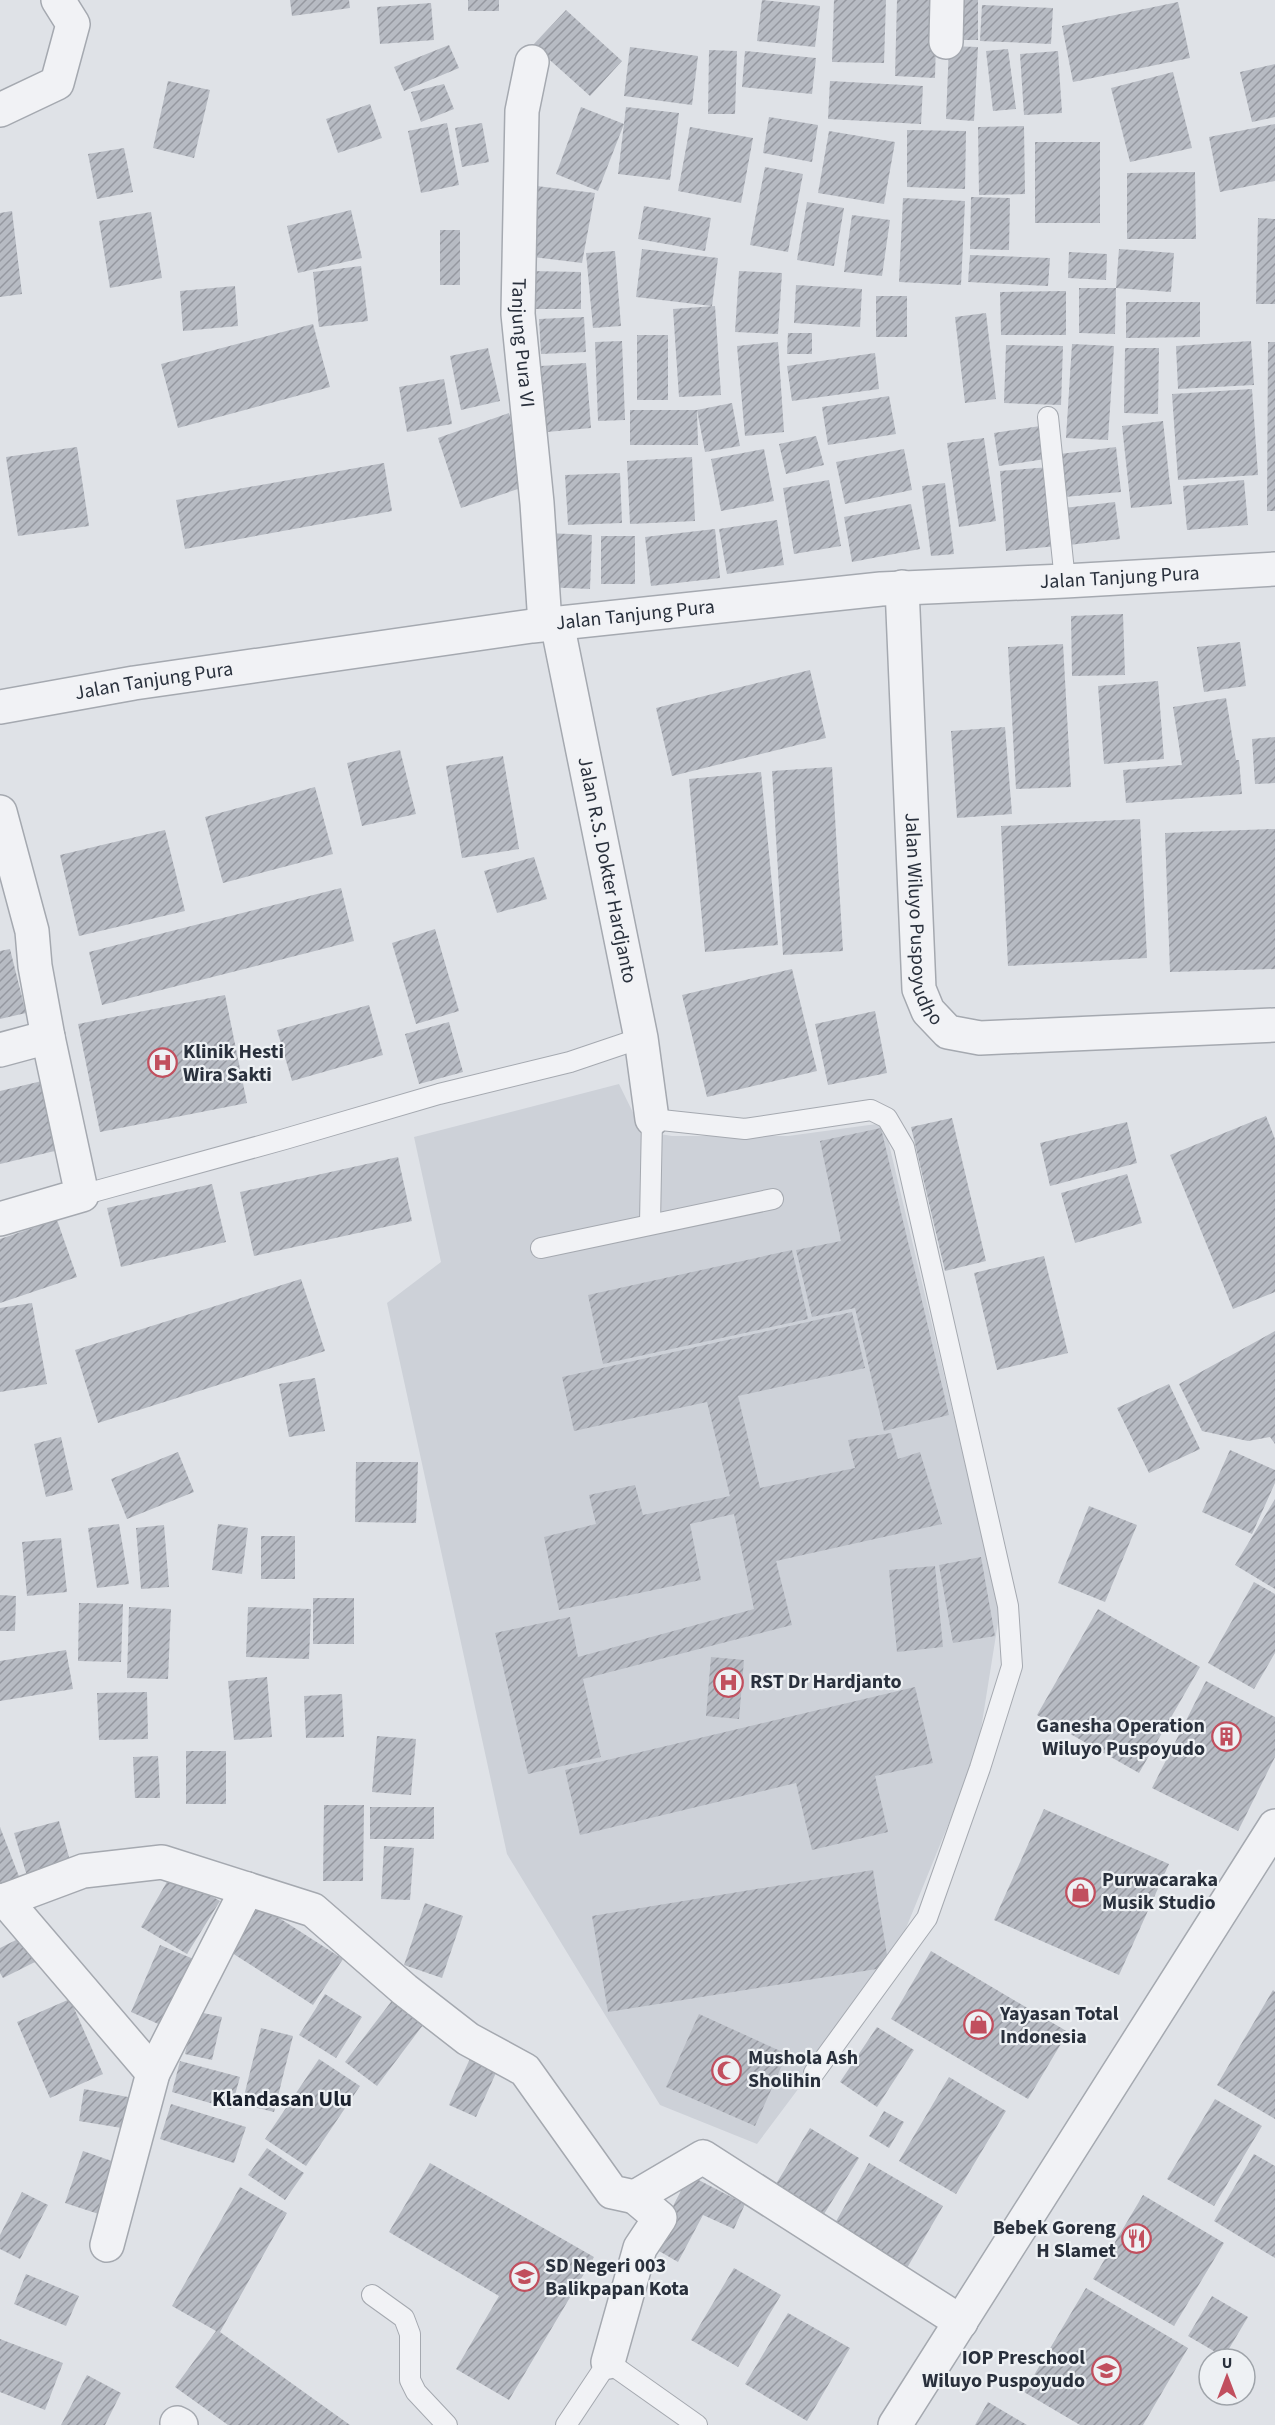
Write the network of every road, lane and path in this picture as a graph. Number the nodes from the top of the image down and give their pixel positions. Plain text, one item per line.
1 (58, 0) edge
2 (947, 0) edge
3 (946, 42) dead end
4 (532, 62) dead end
5 (0, 110) edge
6 (1048, 417) dead end
7 (1275, 569) edge
8 (1065, 581) junction
9 (902, 587) junction
10 (551, 624) junction
11 (0, 707) edge
12 (0, 812) edge
13 (6, 863) edge
14 (1275, 1025) edge
15 (1233, 1026) junction
16 (48, 1037) junction
17 (641, 1038) junction
18 (1275, 1048) edge
19 (0, 1050) edge
20 (652, 1119) junction
21 (82, 1195) junction
22 (773, 1199) dead end
23 (0, 1219) edge
24 (650, 1223) junction
25 (541, 1248) dead end
26 (1275, 1826) edge
27 (247, 1889) junction
28 (2, 1901) edge
29 (153, 2073) junction
30 (814, 2073) dead end
31 (635, 2197) junction
32 (107, 2245) dead end
33 (372, 2295) dead end
34 (960, 2322) junction
35 (608, 2362) junction
36 (447, 2425) edge
37 (566, 2425) edge
38 (697, 2425) edge
39 (895, 2425) edge

1 - 5 street
2 - 3 street
4 - 10 street, Tanjung Pura VI
6 - 8 lane
7 - 8 street, Jalan Tanjung Pura
8 - 9 street, Jalan Tanjung Pura
9 - 10 street, Jalan Tanjung Pura
9 - 15 street, Jalan Wiluyo Puspoyudho
10 - 11 street, Jalan Tanjung Pura
10 - 17 street, Jalan R.S. Dokter Hardjanto
12 - 13 street
13 - 16 street
14 - 15 street, Jalan Wiluyo Puspoyudho
15 - 18 street
16 - 19 street
16 - 21 street
17 - 20 street, Jalan R.S. Dokter Hardjanto
17 - 21 lane
20 - 24 lane
20 - 30 lane
21 - 23 street
22 - 24 lane
24 - 25 lane
26 - 34 street
27 - 28 street
27 - 29 street
27 - 31 street
28 - 29 street
29 - 32 street
31 - 34 street
31 - 35 street
33 - 36 lane
34 - 39 street
35 - 37 lane
35 - 38 lane

